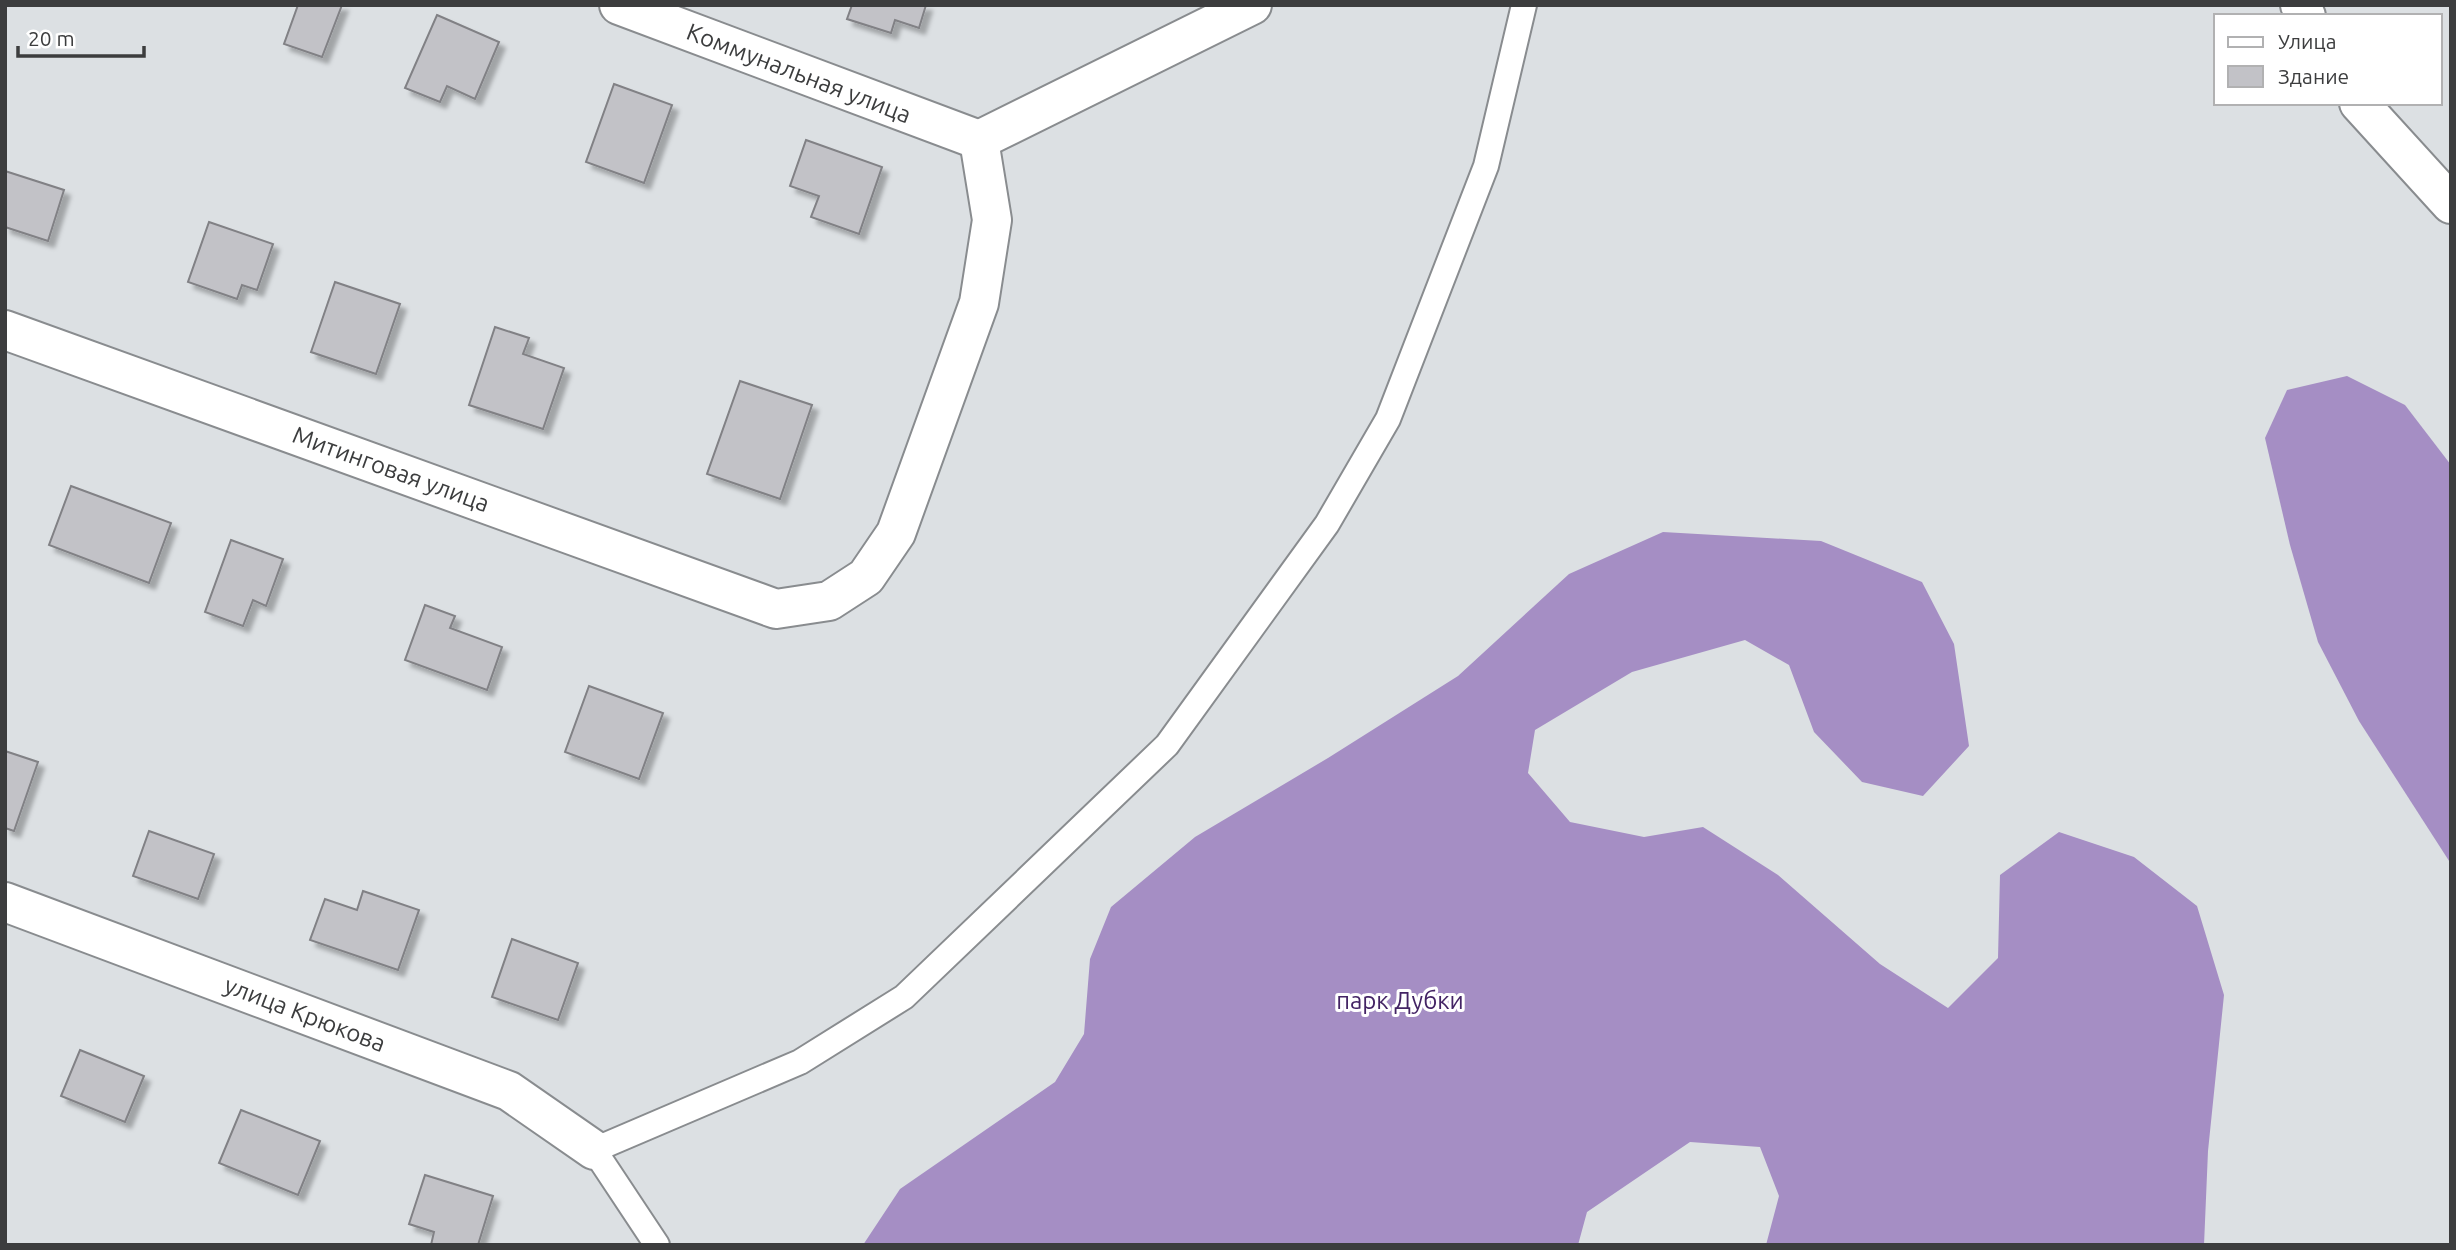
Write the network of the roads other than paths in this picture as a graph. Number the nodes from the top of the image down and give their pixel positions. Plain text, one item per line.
1 (619, 5) edge
2 (1252, 5) edge
3 (1524, 5) edge
4 (2361, 105) edge
5 (979, 140) junction
6 (2451, 204) edge
7 (5, 330) edge
8 (5, 902) edge
9 (594, 1150) junction
10 (657, 1245) edge

1 - 5 street, Коммунальная улица
2 - 5 street
3 - 9 lane
4 - 6 street
5 - 7 street, Митинговая улица
8 - 9 street, улица Крюкова
9 - 10 lane

